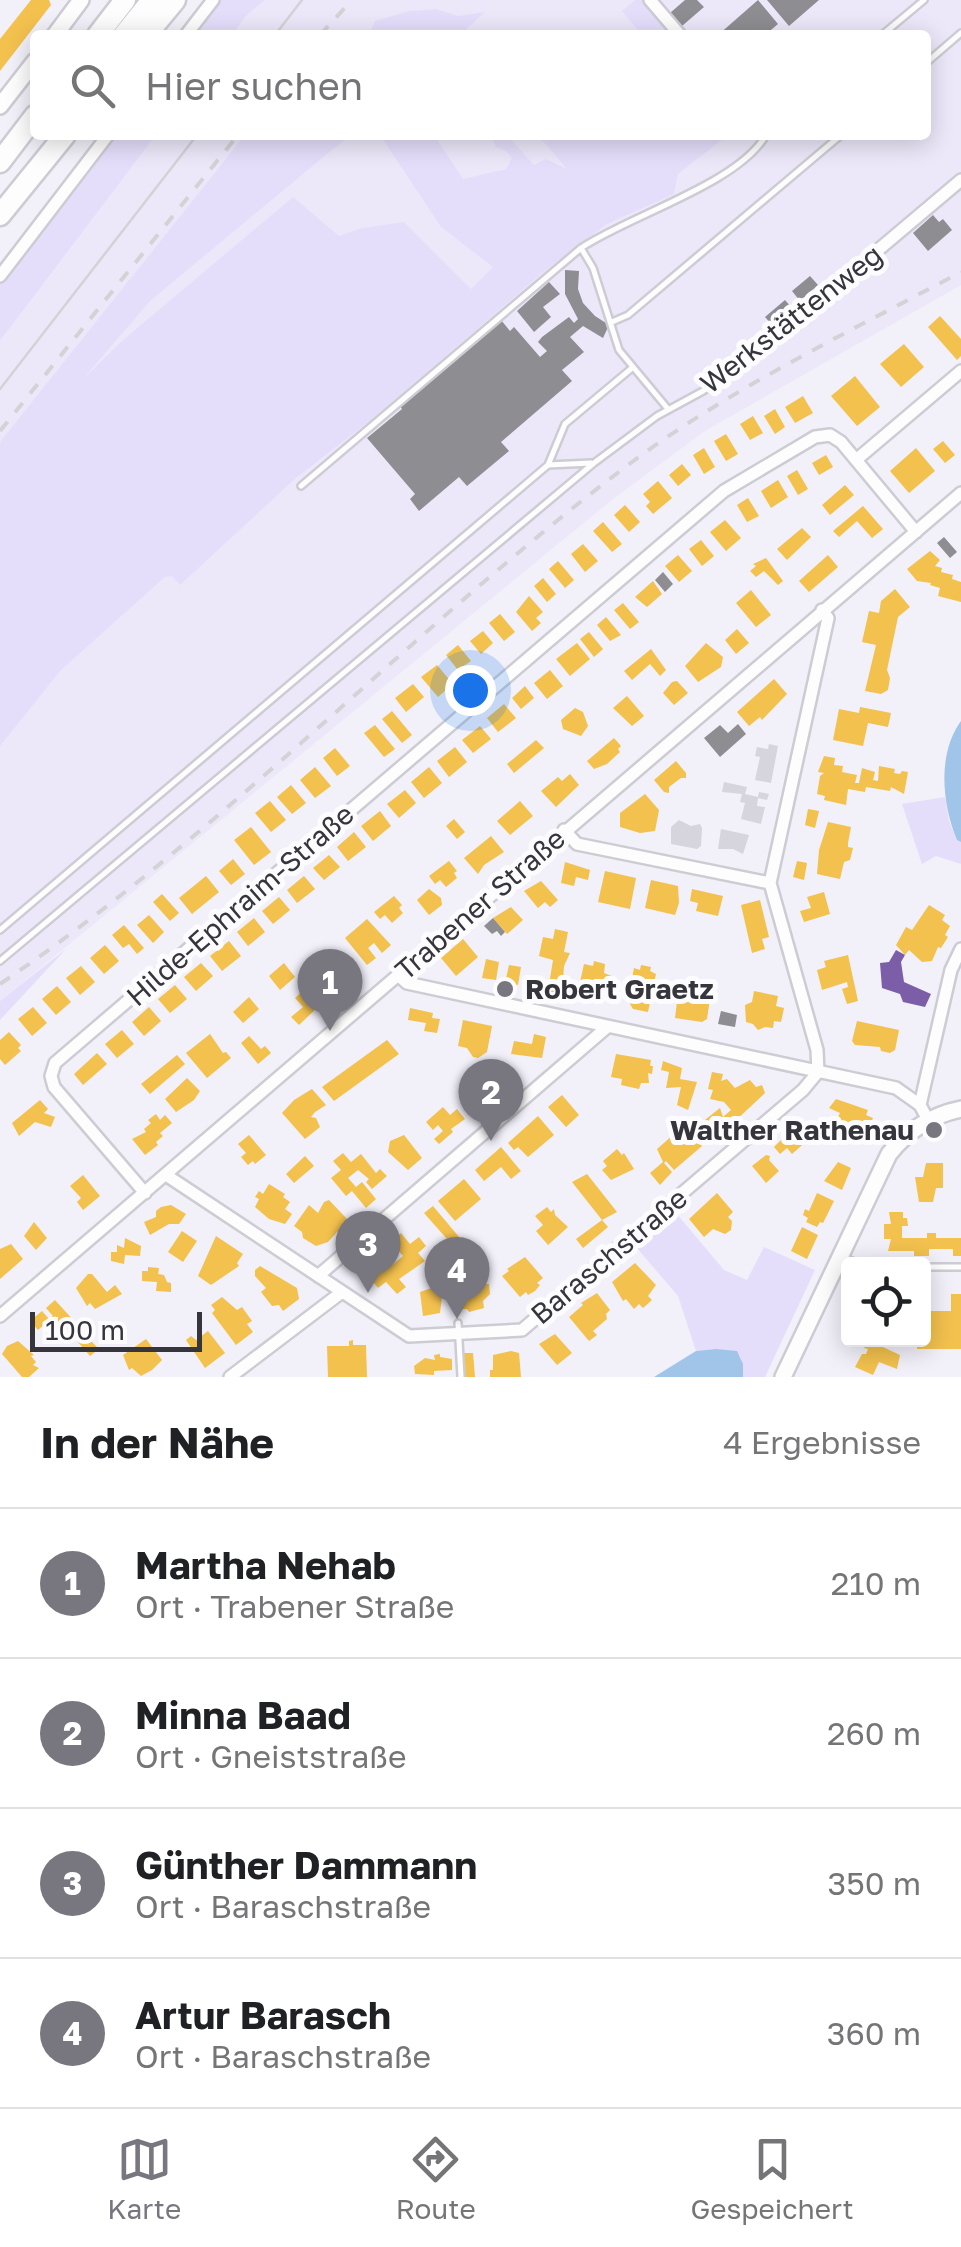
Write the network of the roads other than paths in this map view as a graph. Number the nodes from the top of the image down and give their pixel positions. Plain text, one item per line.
1 (81, 0) edge
2 (124, 0) edge
3 (152, 0) edge
4 (175, 0) edge
5 (212, 0) edge
6 (650, 0) edge
7 (924, 0) edge
8 (58, 30) edge
9 (102, 30) edge
10 (128, 30) edge
11 (150, 30) edge
12 (190, 30) edge
13 (676, 30) edge
14 (888, 30) edge
15 (961, 33) edge
16 (931, 59) edge
17 (30, 64) edge
18 (6, 86) edge
19 (0, 106) edge
20 (30, 123) edge
21 (43, 140) edge
22 (61, 140) edge
23 (104, 140) edge
24 (762, 140) edge
25 (835, 140) edge
26 (0, 162) edge
27 (961, 180) edge
28 (0, 198) edge
29 (0, 215) edge
30 (581, 248) junction
31 (878, 250) joint
32 (0, 276) edge
33 (612, 322) junction
34 (632, 368) junction
35 (961, 371) edge
36 (668, 409) junction
37 (856, 460) junction
38 (594, 463) junction
39 (548, 465) junction
40 (301, 486) dead end
41 (961, 493) edge
42 (916, 532) junction
43 (822, 610) junction
44 (564, 830) junction
45 (770, 883) junction
46 (0, 930) edge
47 (961, 948) edge
48 (0, 961) edge
49 (399, 976) junction
50 (606, 1028) junction
51 (818, 1072) junction
52 (920, 1104) junction
53 (961, 1110) edge
54 (928, 1120) junction
55 (166, 1175) junction
56 (145, 1193) junction
57 (839, 1256) joint
58 (931, 1267) edge
59 (961, 1267) edge
60 (318, 1276) junction
61 (342, 1292) junction
62 (0, 1316) edge
63 (458, 1328) junction
64 (230, 1377) edge
65 (461, 1377) edge
66 (782, 1377) edge

1 - 8 main road
2 - 9 highway
3 - 10 highway
4 - 11 highway
5 - 12 street
6 - 13 street
7 - 14 lane
15 - 16 lane
17 - 18 main road
18 - 19 main road
20 - 26 highway
21 - 28 highway
22 - 29 highway
23 - 32 street
24 - 30 lane
25 - 33 lane
27 - 31 street, Werkstättenweg
30 - 33 lane
30 - 40 lane
31 - 36 lane, Werkstättenweg
33 - 34 lane
34 - 36 lane
34 - 39 lane
35 - 37 street
36 - 38 lane, Werkstättenweg
37 - 42 street, Hilde-Ephraim-Straße
37 - 56 street, Hilde-Ephraim-Straße
38 - 39 lane
38 - 48 lane, Werkstättenweg
39 - 46 lane
41 - 42 street, Trabener Straße
42 - 43 street, Trabener Straße
43 - 44 street, Trabener Straße
43 - 45 street
44 - 45 street
44 - 49 street, Trabener Straße
45 - 51 street
47 - 52 street
49 - 50 street
49 - 55 street, Trabener Straße
50 - 51 street
50 - 60 street
51 - 52 street
51 - 63 street, Baraschstraße
52 - 54 street
53 - 54 main road
54 - 57 main road
55 - 56 street, Trabener Straße
55 - 60 street, Baraschstraße
56 - 62 street, Trabener Straße
57 - 66 main road
58 - 59 lane
60 - 61 street, Baraschstraße
61 - 63 street, Baraschstraße
61 - 64 street
63 - 65 lane

